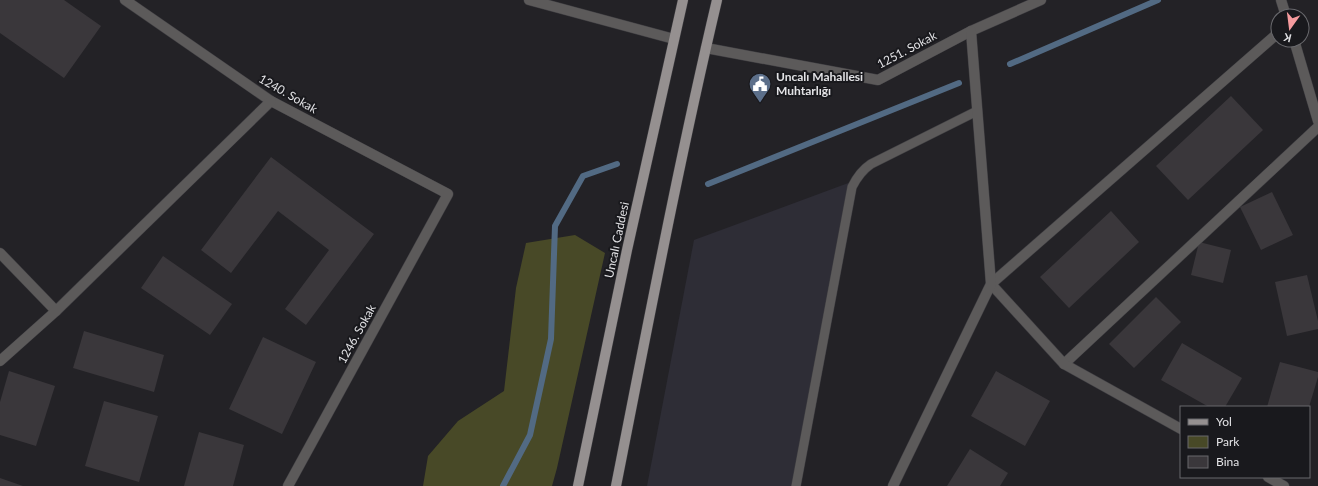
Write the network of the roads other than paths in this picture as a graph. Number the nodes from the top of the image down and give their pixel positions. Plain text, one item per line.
1 (125, 0) edge
2 (529, 0) edge
3 (683, 0) edge
4 (717, 0) edge
5 (1041, 0) edge
6 (971, 31) junction
7 (674, 40) junction
8 (1270, 40) edge
9 (706, 48) junction
10 (1296, 48) edge
11 (271, 101) junction
12 (977, 110) junction
13 (1318, 122) edge
14 (1318, 127) edge
15 (448, 194) joint
16 (0, 253) edge
17 (991, 284) junction
18 (56, 311) junction
19 (0, 361) edge
20 (1064, 364) junction
21 (1180, 428) edge
22 (1270, 478) edge
23 (288, 486) edge
24 (578, 486) edge
25 (616, 486) edge
26 (796, 486) edge
27 (892, 486) edge
28 (1284, 486) edge

1 - 11 street, 1240. Sokak
2 - 7 street
3 - 7 main road, Uncalı Caddesi
4 - 9 main road
5 - 6 street, 1251. Sokak
6 - 9 street, 1251. Sokak
6 - 12 street
7 - 24 main road, Uncalı Caddesi
8 - 17 street
9 - 25 main road
10 - 13 street
11 - 15 street, 1240. Sokak
11 - 18 street
12 - 17 street
12 - 26 lane
14 - 20 street
15 - 23 street, 1246. Sokak
16 - 18 street
17 - 20 street
17 - 27 street
18 - 19 street
20 - 21 street
22 - 28 street

